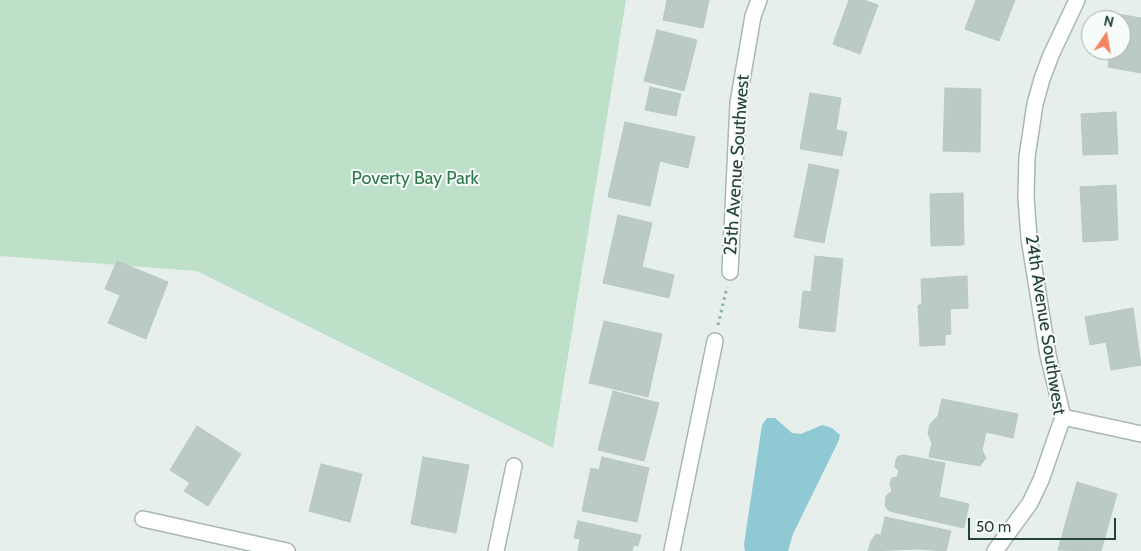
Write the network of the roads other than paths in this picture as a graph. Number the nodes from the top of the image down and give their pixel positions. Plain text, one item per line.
1 (759, 0) edge
2 (1077, 0) edge
3 (730, 272) road end
4 (715, 341) road end
5 (1063, 418) junction
6 (1141, 434) edge
7 (514, 466) dead end
8 (144, 519) dead end
9 (287, 551) edge
10 (496, 551) edge
11 (672, 551) edge
12 (995, 551) edge

1 - 3 street, 25th Avenue Southwest
2 - 5 street, 24th Avenue Southwest
4 - 11 street
5 - 6 street
5 - 12 street, 24th Avenue Southwest
7 - 10 street
8 - 9 street

